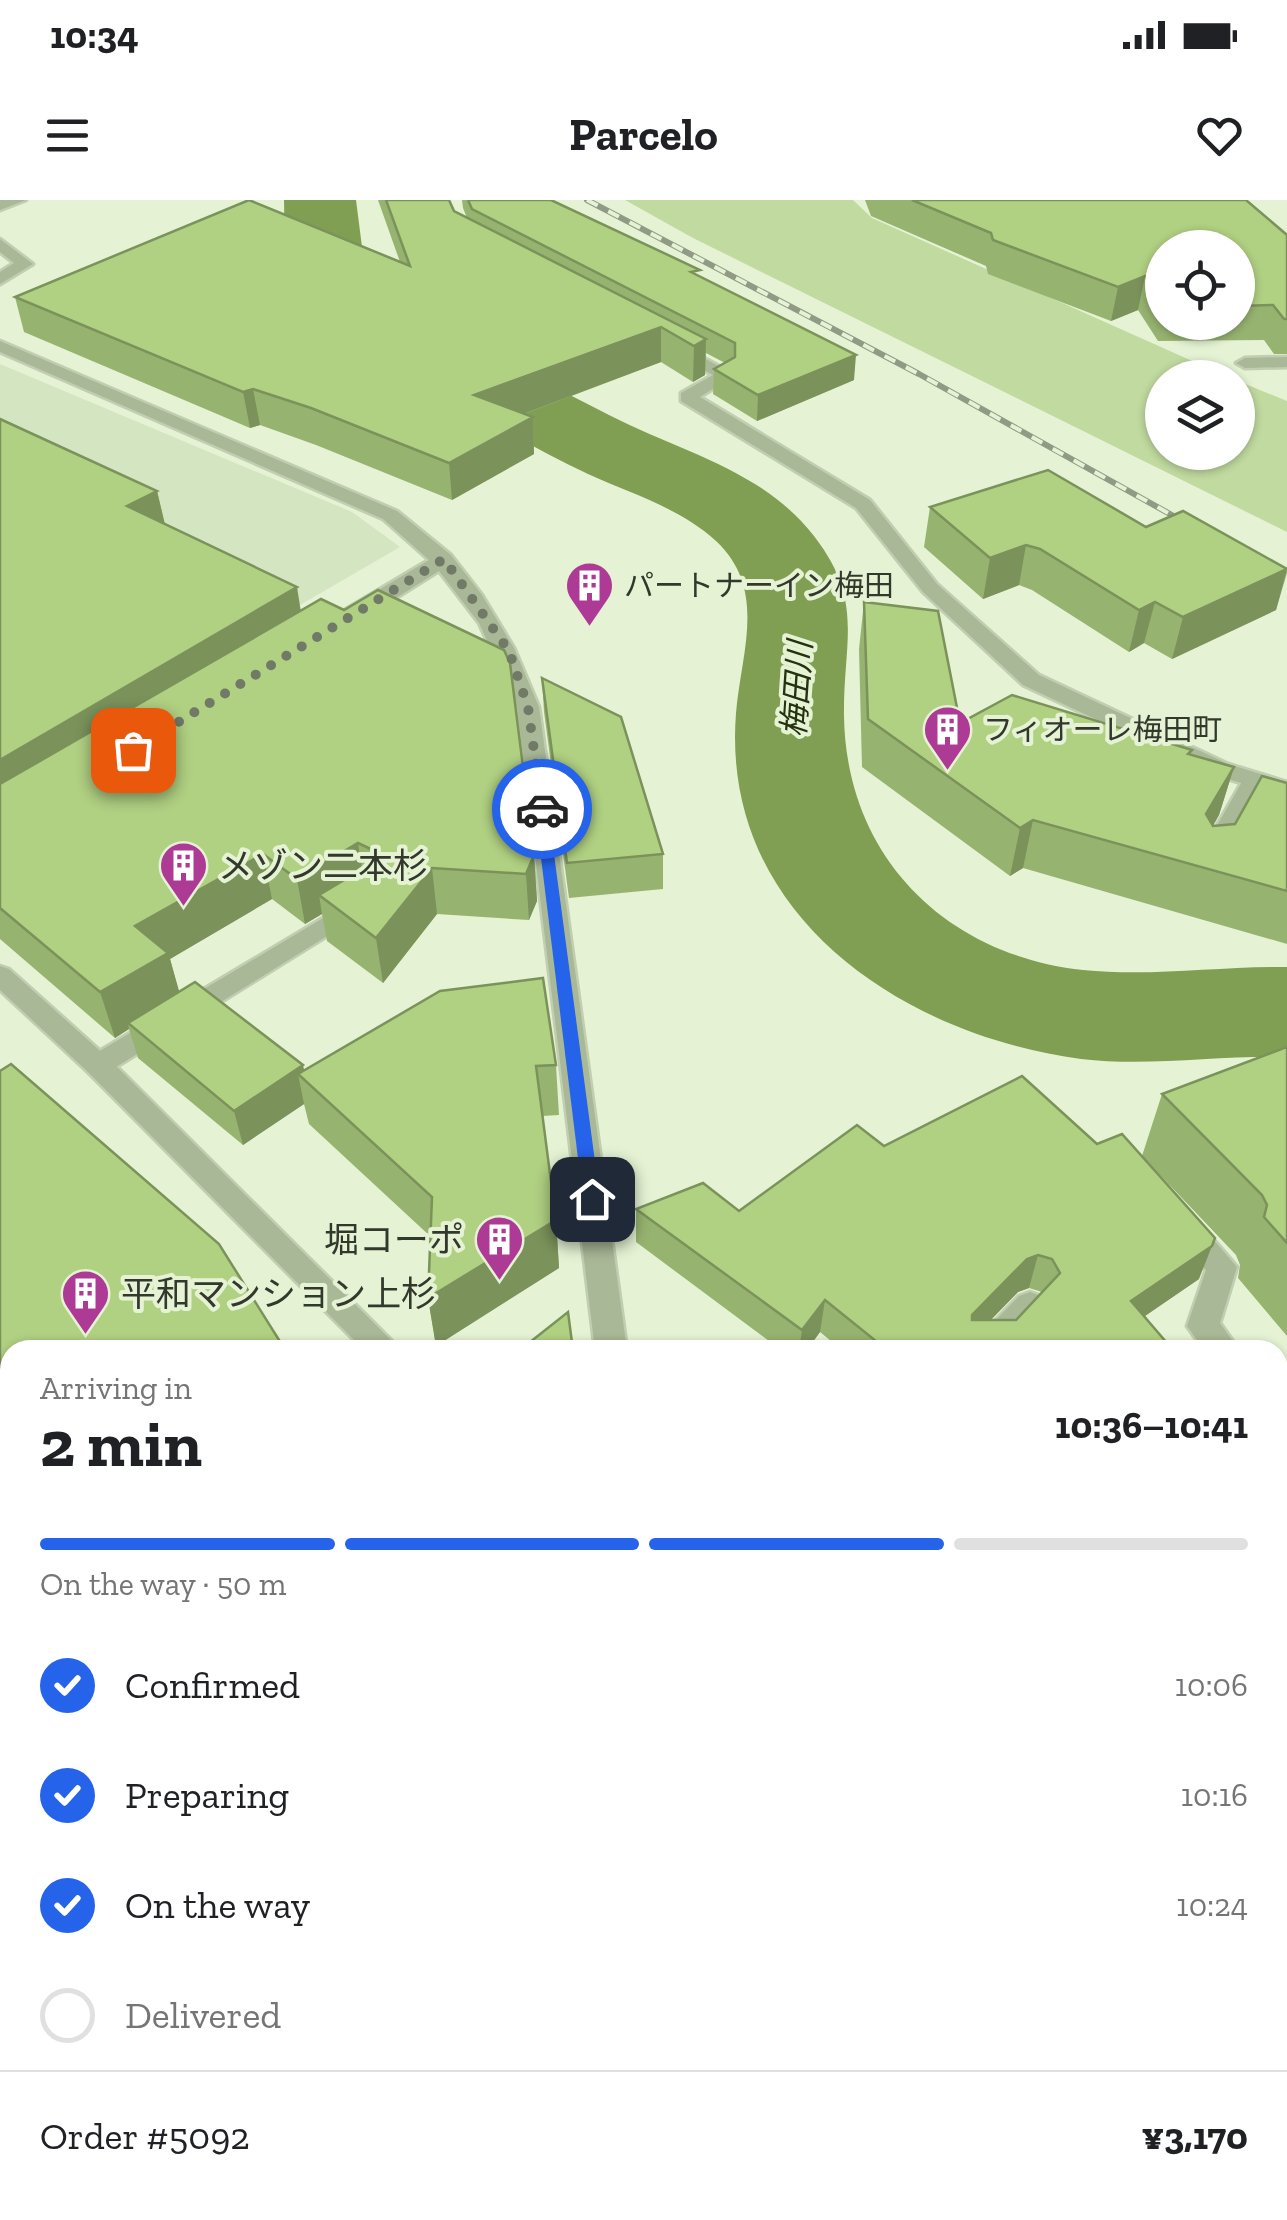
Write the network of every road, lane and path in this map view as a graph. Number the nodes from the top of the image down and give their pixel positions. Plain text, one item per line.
1 (18, 200) edge
2 (0, 205) edge
3 (0, 244) edge
4 (0, 279) edge
5 (646, 332) edge
6 (0, 346) edge
7 (1287, 362) edge
8 (1255, 363) edge
9 (444, 559) junction
10 (331, 628) edge
11 (1255, 780) junction
12 (1287, 790) edge
13 (1207, 864) edge
14 (367, 900) edge
15 (0, 975) edge
16 (98, 1065) junction
17 (1156, 1196) edge
18 (1030, 1305) edge
19 (375, 1340) edge
20 (610, 1340) edge
21 (993, 1340) edge
22 (1215, 1340) edge

1 - 2 street
3 - 4 street
5 - 11 street
6 - 9 street
7 - 8 street
9 - 10 street
9 - 20 street
11 - 12 street
11 - 13 street
14 - 16 street
15 - 16 street
16 - 19 street
17 - 22 street
18 - 21 street

